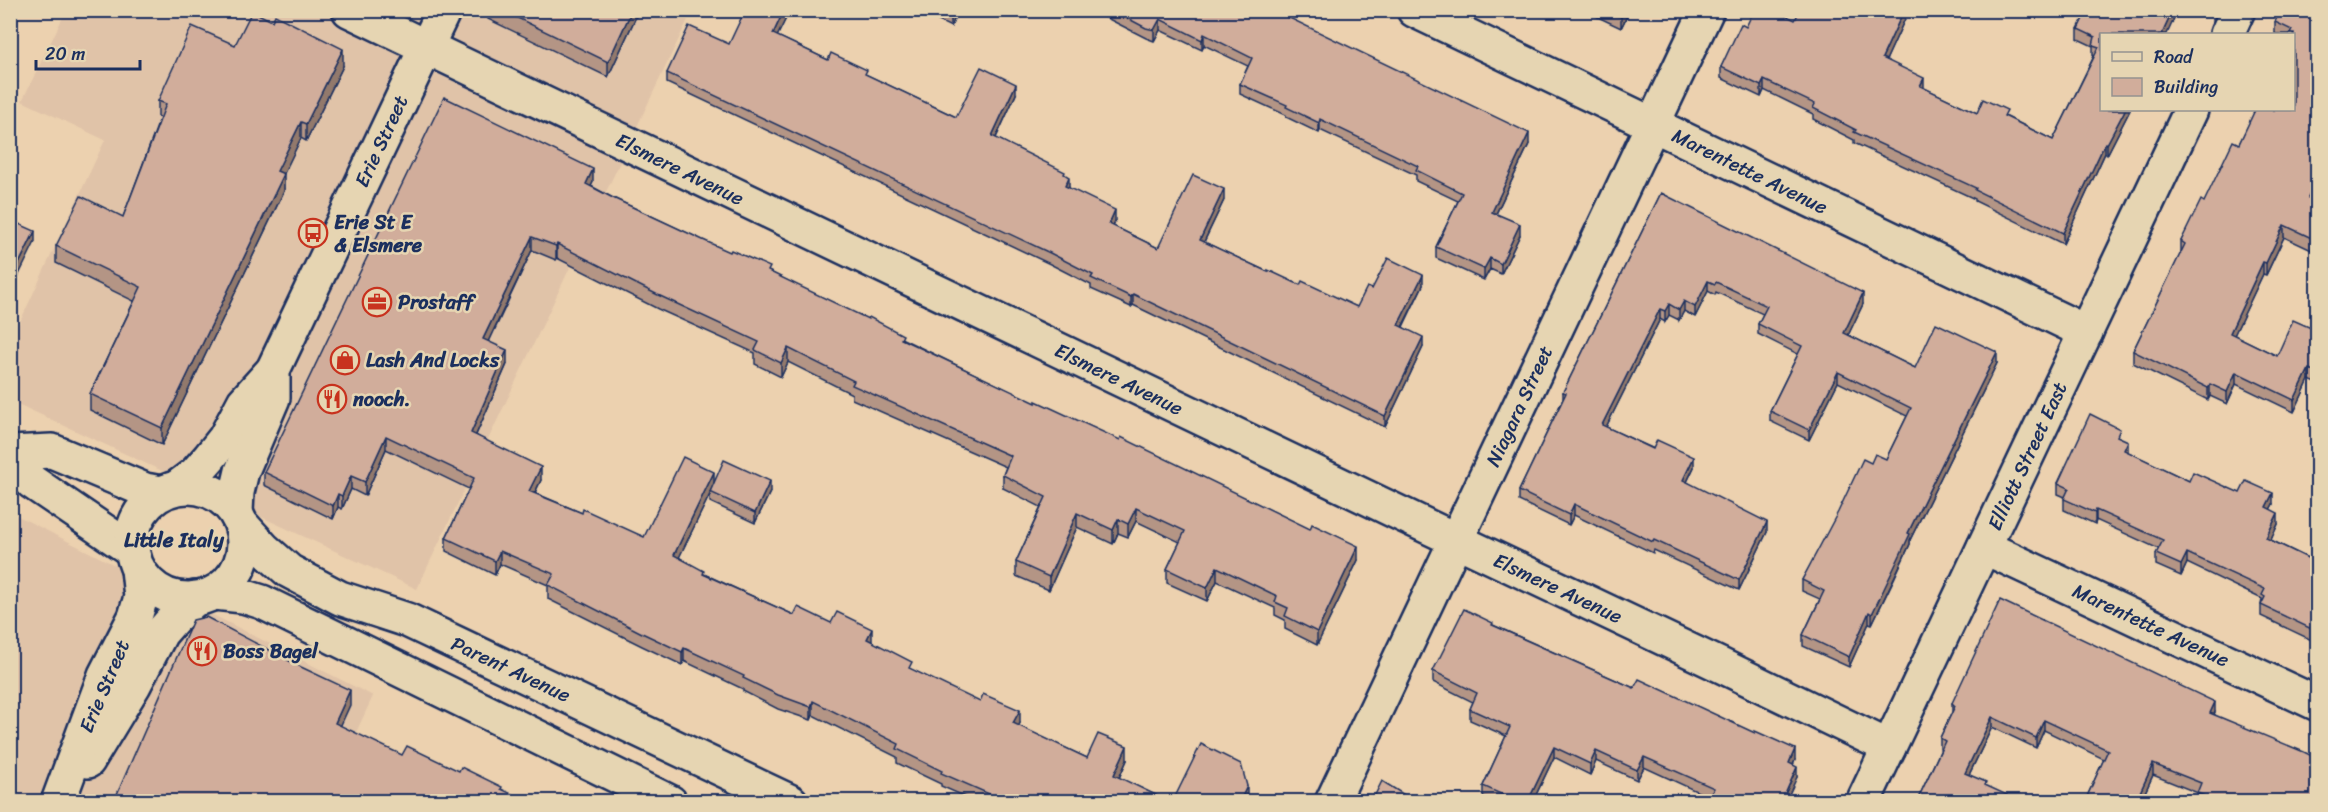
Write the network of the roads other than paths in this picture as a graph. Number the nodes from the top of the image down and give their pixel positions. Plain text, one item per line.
1 (349, 10) edge
2 (444, 10) edge
3 (1414, 10) edge
4 (1707, 10) edge
5 (2238, 10) edge
6 (2227, 33) edge
7 (426, 47) junction
8 (2191, 111) edge
9 (1653, 125) junction
10 (2086, 332) junction
11 (273, 370) junction
12 (10, 453) edge
13 (10, 459) edge
14 (170, 490) junction
15 (239, 518) junction
16 (1456, 540) junction
17 (1984, 547) junction
18 (135, 559) junction
19 (205, 596) junction
20 (569, 696) junction
21 (2318, 704) edge
22 (546, 742) junction
23 (1889, 747) junction
24 (58, 801) edge
25 (64, 801) edge
26 (670, 801) edge
27 (791, 801) edge
28 (1332, 801) edge
29 (1863, 801) edge

1 - 7 street, Elsmere Avenue
2 - 7 street, Erie Street
3 - 9 street, Marentette Avenue
4 - 9 street, Niagara Street
5 - 6 street
7 - 11 street, Erie Street
7 - 16 street, Elsmere Avenue
8 - 10 street, Elliott Street East
9 - 10 street, Marentette Avenue
9 - 16 street, Niagara Street
10 - 17 street, Elliott Street East
11 - 14 street, Erie Street
11 - 15 street, Erie Street
12 - 14 street
13 - 18 street
14 - 15 street
14 - 18 street
15 - 19 street
15 - 20 street, Parent Avenue
16 - 23 street, Elsmere Avenue
16 - 28 street, Niagara Street
17 - 21 street, Marentette Avenue
17 - 23 street, Elliott Street East
18 - 19 street
18 - 24 street, Erie Street
19 - 22 street
19 - 25 street, Erie Street
20 - 22 street
20 - 27 street, Parent Avenue
22 - 26 street
23 - 29 street, Elliott Street East

